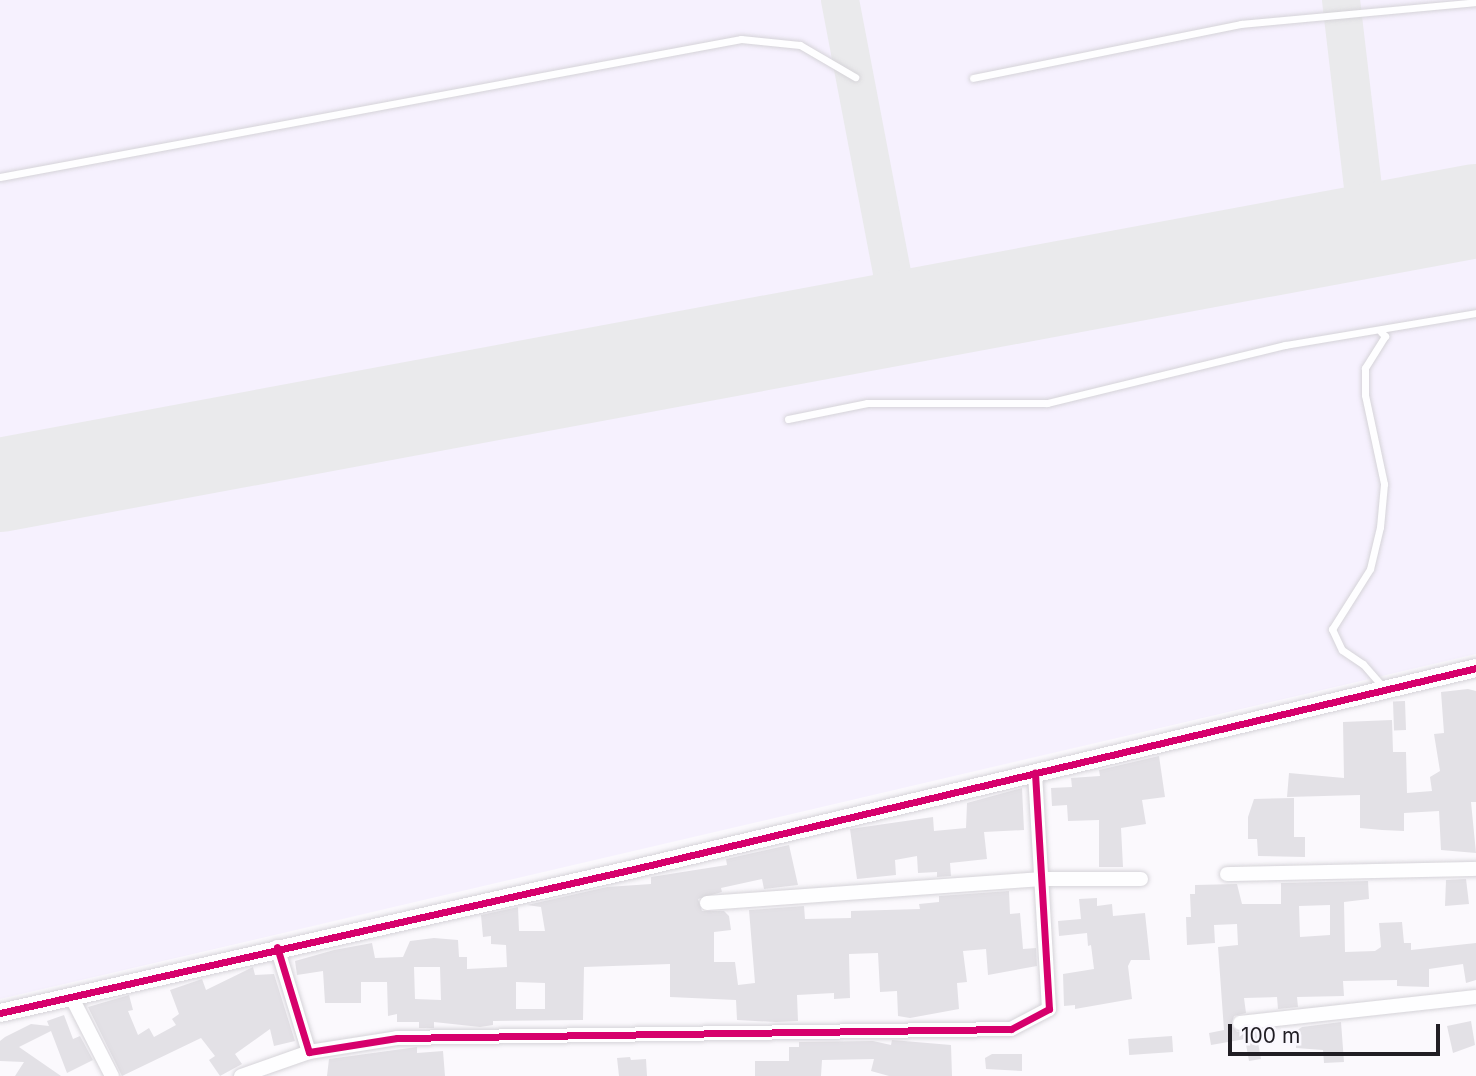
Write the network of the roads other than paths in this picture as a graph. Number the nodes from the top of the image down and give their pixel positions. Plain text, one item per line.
1 (1476, 2) edge
2 (855, 77) dead end
3 (973, 78) dead end
4 (0, 177) edge
5 (1476, 313) edge
6 (1381, 332) junction
7 (788, 419) dead end
8 (1476, 668) edge
9 (1385, 689) junction
10 (1035, 772) junction
11 (1476, 869) edge
12 (1227, 874) dead end
13 (1042, 879) junction
14 (1141, 879) dead end
15 (707, 903) dead end
16 (277, 947) junction
17 (71, 996) junction
18 (1476, 997) edge
19 (0, 1013) edge
20 (1240, 1023) dead end
21 (309, 1052) junction
22 (113, 1076) edge
23 (241, 1076) edge

1 - 3 lane
2 - 4 lane
5 - 6 lane
6 - 7 lane
6 - 9 lane
8 - 9 street
9 - 10 street
10 - 13 street
10 - 16 street
11 - 12 street
13 - 14 street
13 - 15 street
13 - 21 street
16 - 17 street
16 - 21 street
17 - 19 street
17 - 22 street
18 - 20 street
21 - 23 street

